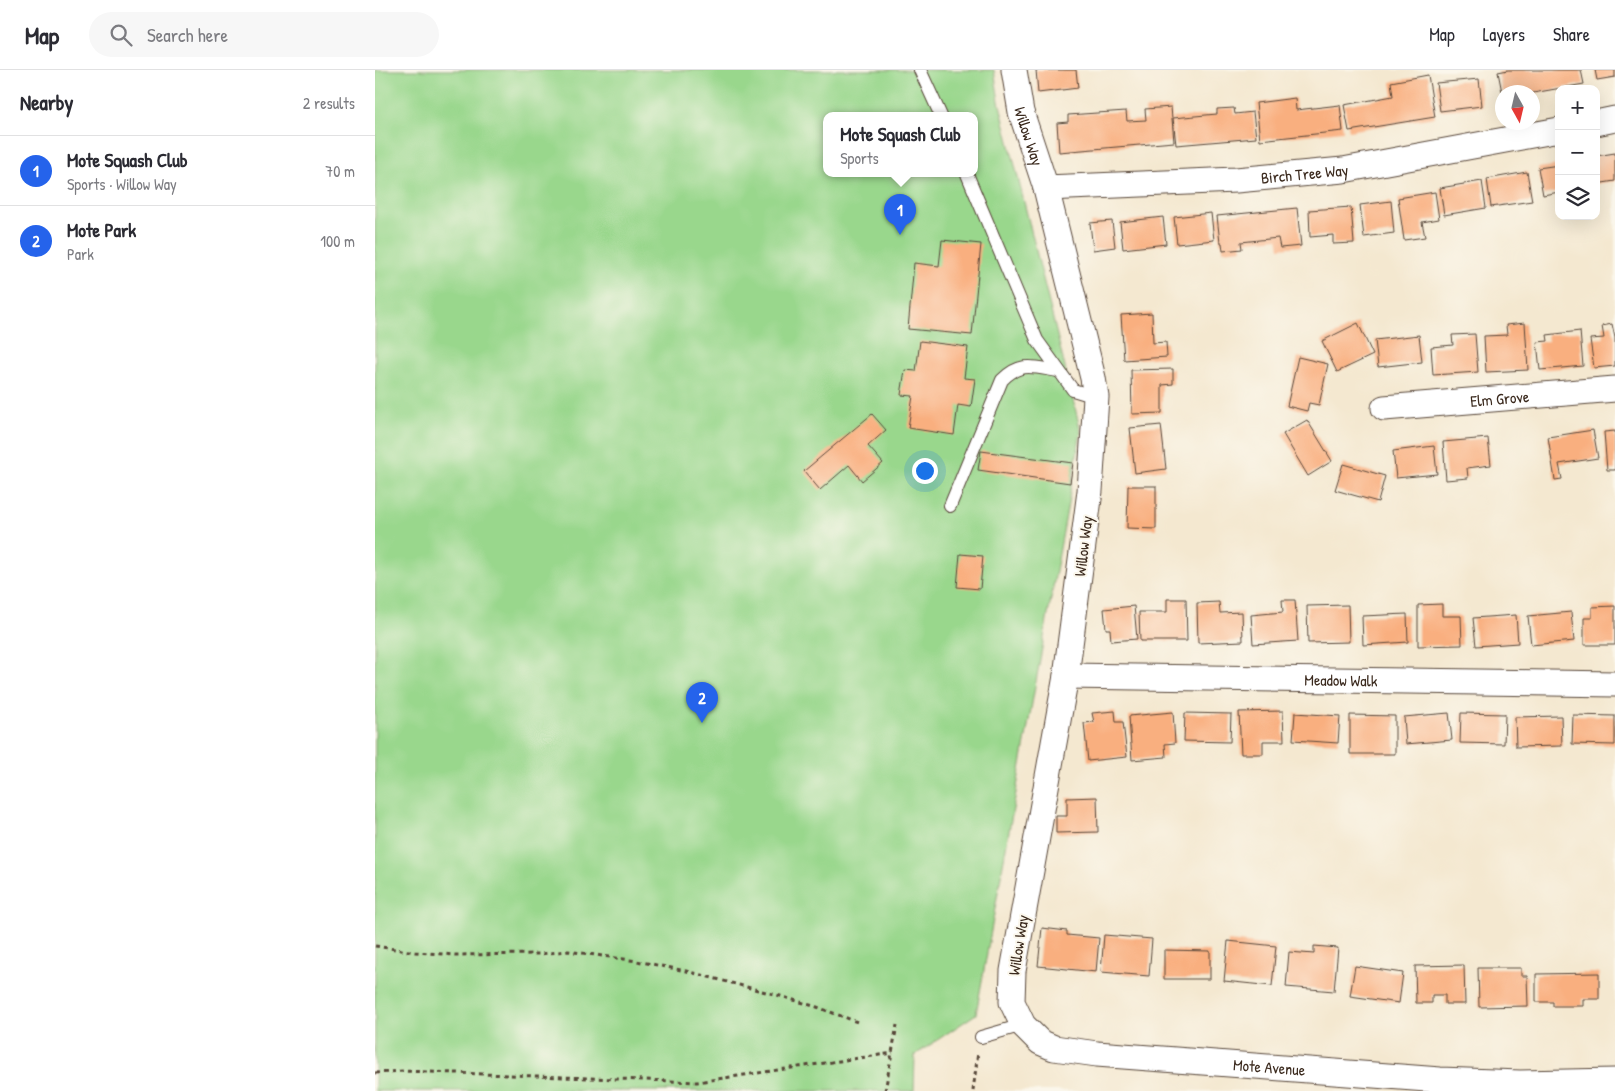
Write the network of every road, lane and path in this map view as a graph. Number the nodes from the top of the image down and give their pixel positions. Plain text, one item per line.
1 (920, 70) edge
2 (1014, 70) edge
3 (939, 112) edge
4 (1615, 119) edge
5 (1600, 122) edge
6 (1555, 131) edge
7 (968, 177) edge
8 (1046, 188) junction
9 (1058, 371) junction
10 (1615, 389) edge
11 (1096, 397) junction
12 (1384, 408) dead end
13 (950, 506) dead end
14 (1066, 676) junction
15 (1615, 684) edge
16 (375, 946) edge
17 (860, 1023) dead end
18 (897, 1025) dead end
19 (1023, 1025) junction
20 (981, 1037) joint
21 (893, 1054) junction
22 (375, 1073) edge
23 (1615, 1081) edge
24 (885, 1091) edge
25 (973, 1091) edge

1 - 3 lane
2 - 8 street, Willow Way
4 - 5 street
6 - 8 street, Birch Tree Way
7 - 9 lane
8 - 11 street, Willow Way
9 - 11 lane
9 - 13 lane
10 - 12 street, Elm Grove
11 - 14 street, Willow Way
14 - 15 street, Meadow Walk
14 - 19 street, Willow Way
16 - 17 path
18 - 21 path
19 - 20 lane
19 - 23 street, Mote Avenue
20 - 25 path
21 - 22 path
21 - 24 path

